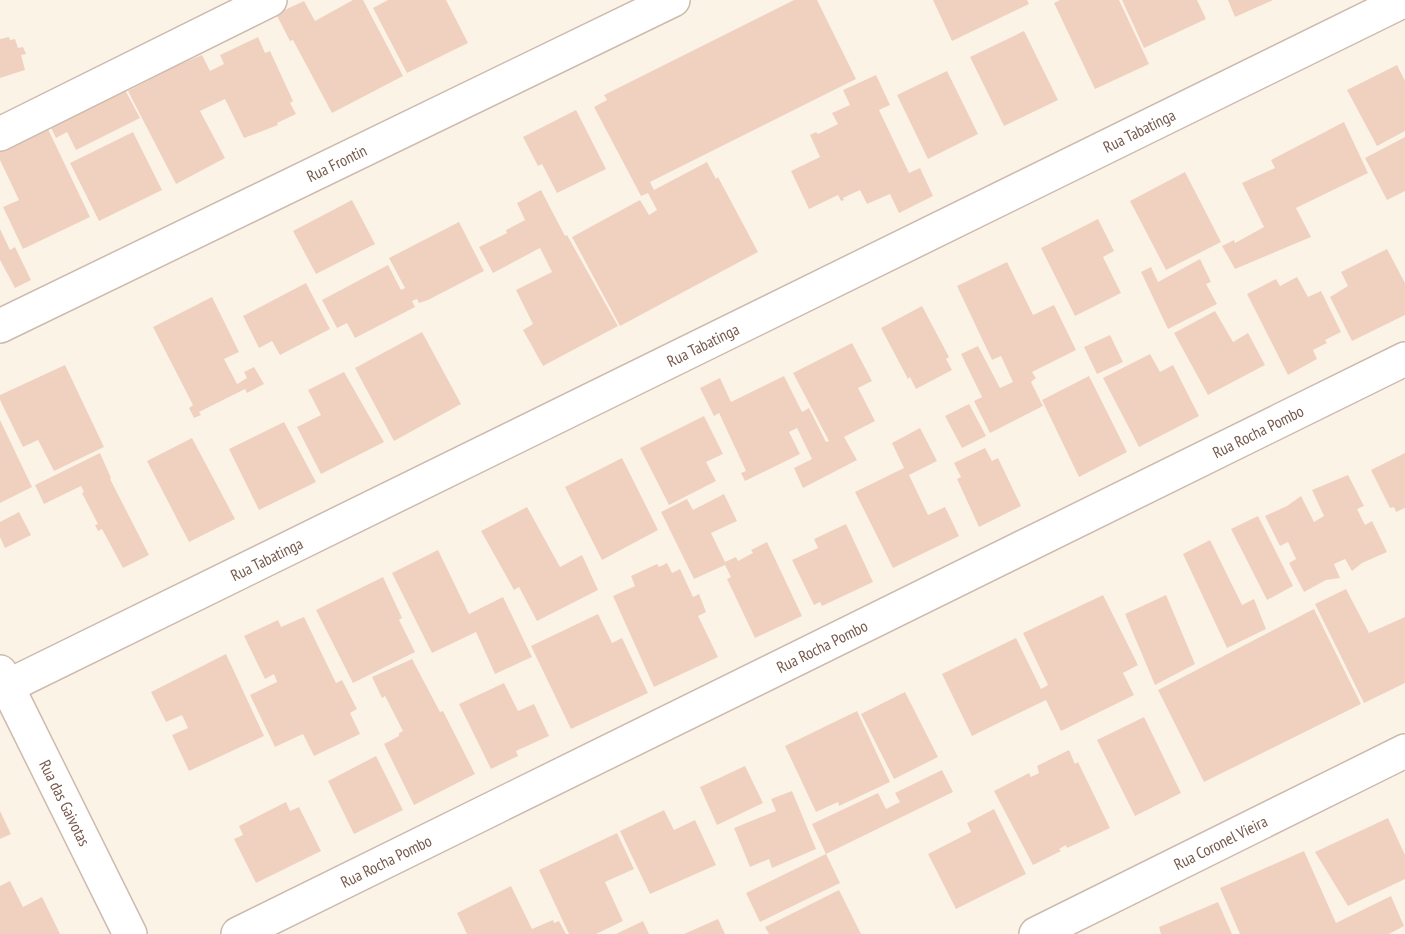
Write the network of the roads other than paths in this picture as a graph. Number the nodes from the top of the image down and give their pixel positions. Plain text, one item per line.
1 (270, 0) edge
2 (673, 0) edge
3 (1405, 0) edge
4 (0, 134) edge
5 (0, 326) edge
6 (1405, 359) edge
7 (2, 683) edge
8 (1405, 751) edge
9 (130, 934) edge
10 (238, 934) edge
11 (1036, 934) edge

1 - 4 street
2 - 5 street, Rua Frontin
3 - 7 street, Rua Tabatinga
6 - 10 street, Rua Rocha Pombo
7 - 9 street, Rua das Gaivotas
8 - 11 street, Rua Coronel Vieira

